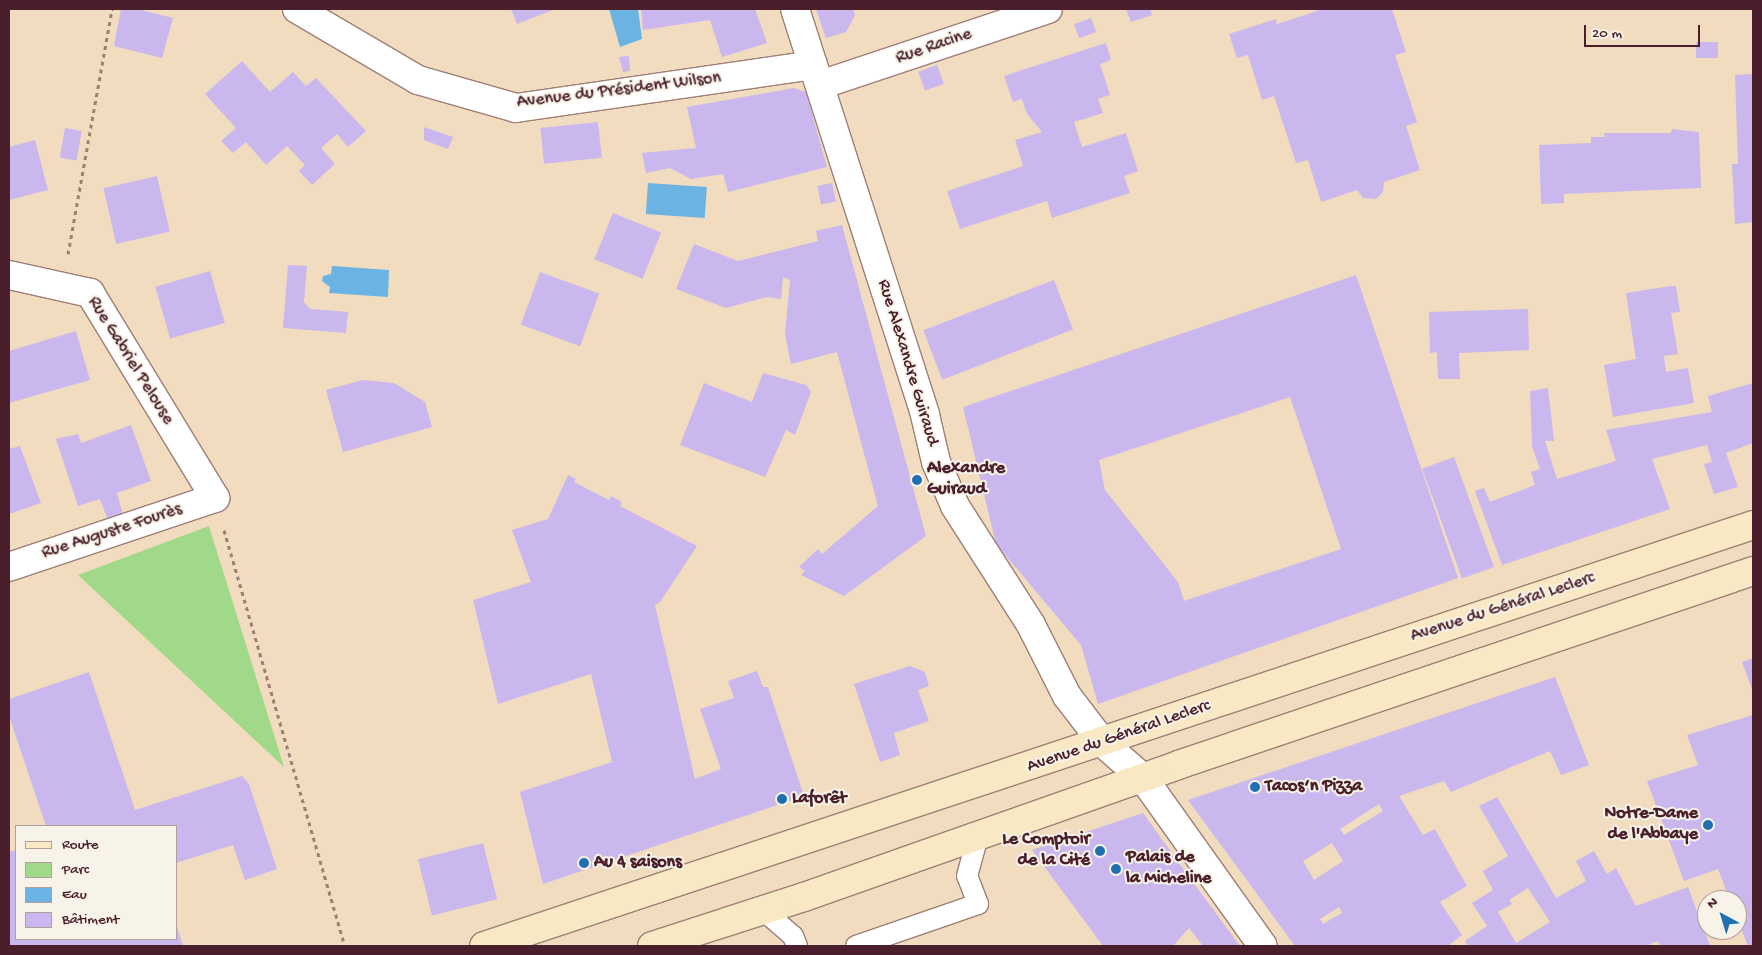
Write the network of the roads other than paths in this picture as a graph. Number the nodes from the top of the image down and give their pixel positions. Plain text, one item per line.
1 (297, 9) edge
2 (795, 9) edge
3 (1048, 9) edge
4 (816, 75) junction
5 (9, 275) edge
6 (215, 498) joint
7 (1753, 525) edge
8 (9, 567) edge
9 (1753, 571) edge
10 (1103, 743) junction
11 (1144, 778) junction
12 (978, 836) junction
13 (763, 910) junction
14 (484, 946) edge
15 (652, 946) edge
16 (797, 946) edge
17 (856, 946) edge
18 (1263, 946) edge

1 - 4 street, Avenue du Président Wilson
2 - 4 street, Rue Alexandre Guiraud
3 - 4 street, Rue Racine
4 - 10 street, Rue Alexandre Guiraud
5 - 6 street, Rue Gabriel Pelouse
6 - 8 street, Rue Auguste Fourès
7 - 10 main road, Avenue du Général Leclerc
9 - 11 main road
10 - 11 street, Rue Alexandre Guiraud
10 - 14 main road, Avenue du Général Leclerc
11 - 12 main road
11 - 18 street, Rue Alexandre Guiraud
12 - 13 main road
12 - 17 lane
13 - 15 main road
13 - 16 lane

